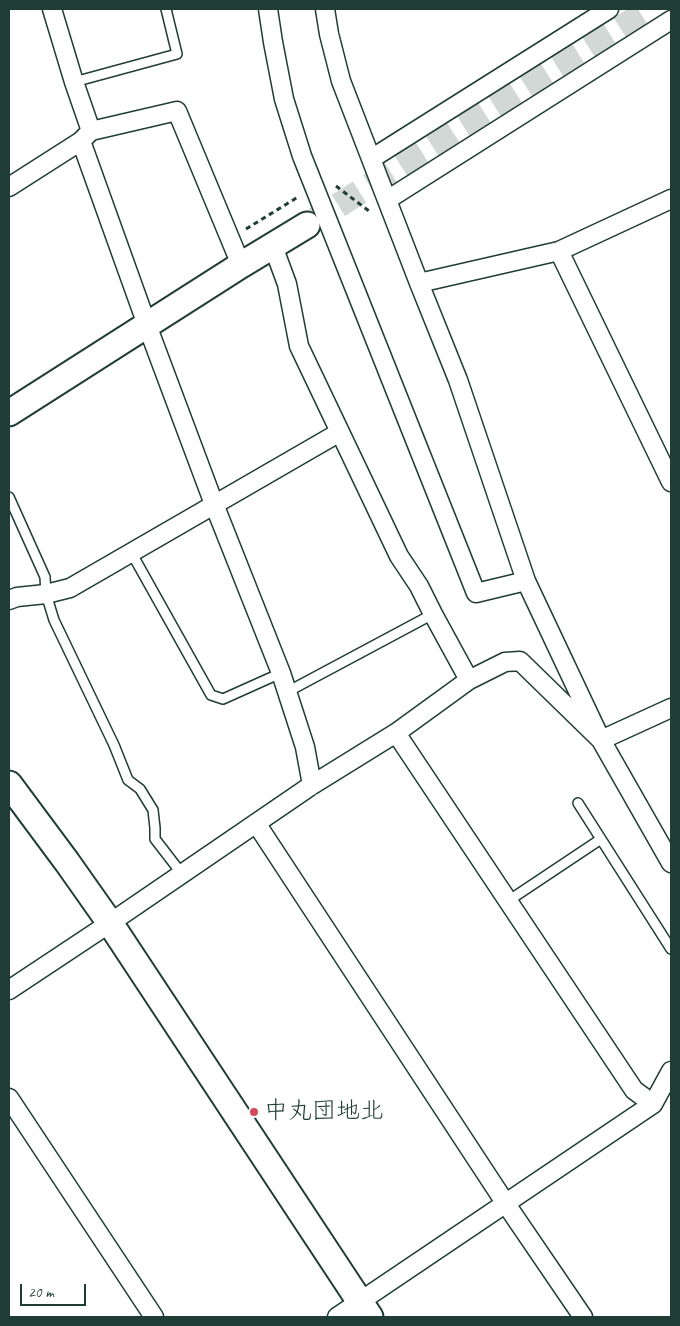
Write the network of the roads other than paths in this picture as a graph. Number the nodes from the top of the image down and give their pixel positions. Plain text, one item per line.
1 (52, 9) edge
2 (166, 9) edge
3 (268, 9) edge
4 (325, 9) edge
5 (609, 9) edge
6 (671, 20) edge
7 (74, 82) junction
8 (86, 136) junction
9 (371, 159) junction
10 (9, 187) edge
11 (671, 199) edge
12 (388, 204) junction
13 (307, 225) tunnel mouth
14 (273, 246) junction
15 (559, 251) junction
16 (241, 265) junction
17 (419, 283) junction
18 (147, 325) junction
19 (9, 413) edge
20 (340, 432) junction
21 (671, 482) edge
22 (9, 497) edge
23 (214, 504) junction
24 (131, 552) junction
25 (526, 580) junction
26 (46, 594) junction
27 (9, 600) edge
28 (433, 614) junction
29 (281, 673) junction
30 (469, 680) junction
31 (287, 692) junction
32 (671, 708) edge
33 (396, 733) junction
34 (601, 740) junction
35 (9, 784) edge
36 (312, 786) junction
37 (578, 803) dead end
38 (256, 823) junction
39 (601, 839) junction
40 (671, 863) edge
41 (182, 874) junction
42 (508, 901) junction
43 (110, 923) junction
44 (671, 950) edge
45 (9, 990) edge
46 (671, 1071) edge
47 (9, 1098) edge
48 (653, 1104) junction
49 (506, 1204) junction
50 (365, 1310) edge
51 (154, 1317) edge
52 (337, 1317) edge
53 (583, 1317) edge

1 - 7 street
2 - 7 lane
3 - 25 street
4 - 9 street
5 - 9 street
6 - 12 street
7 - 8 street
8 - 10 street
8 - 16 street
8 - 18 street
9 - 12 street
11 - 15 street
12 - 17 street
13 - 14 street
14 - 16 street
14 - 20 street
15 - 17 street
15 - 21 street
16 - 18 street
17 - 25 street
18 - 19 street
18 - 23 street
20 - 23 street
20 - 28 street
22 - 26 lane
23 - 24 street
23 - 29 street
24 - 26 street
24 - 29 lane
25 - 34 street
26 - 27 street
26 - 41 lane
28 - 30 street
28 - 31 lane
29 - 31 street
30 - 33 street
30 - 34 street
31 - 36 street
32 - 34 street
33 - 36 street
33 - 42 street
34 - 40 street
35 - 43 street
36 - 38 street
37 - 39 lane
38 - 41 street
38 - 49 street
39 - 42 lane
39 - 44 lane
41 - 43 street
42 - 48 street
43 - 45 street
43 - 50 street
46 - 48 street
47 - 51 street
48 - 49 street
49 - 50 street
49 - 53 street
50 - 52 street

